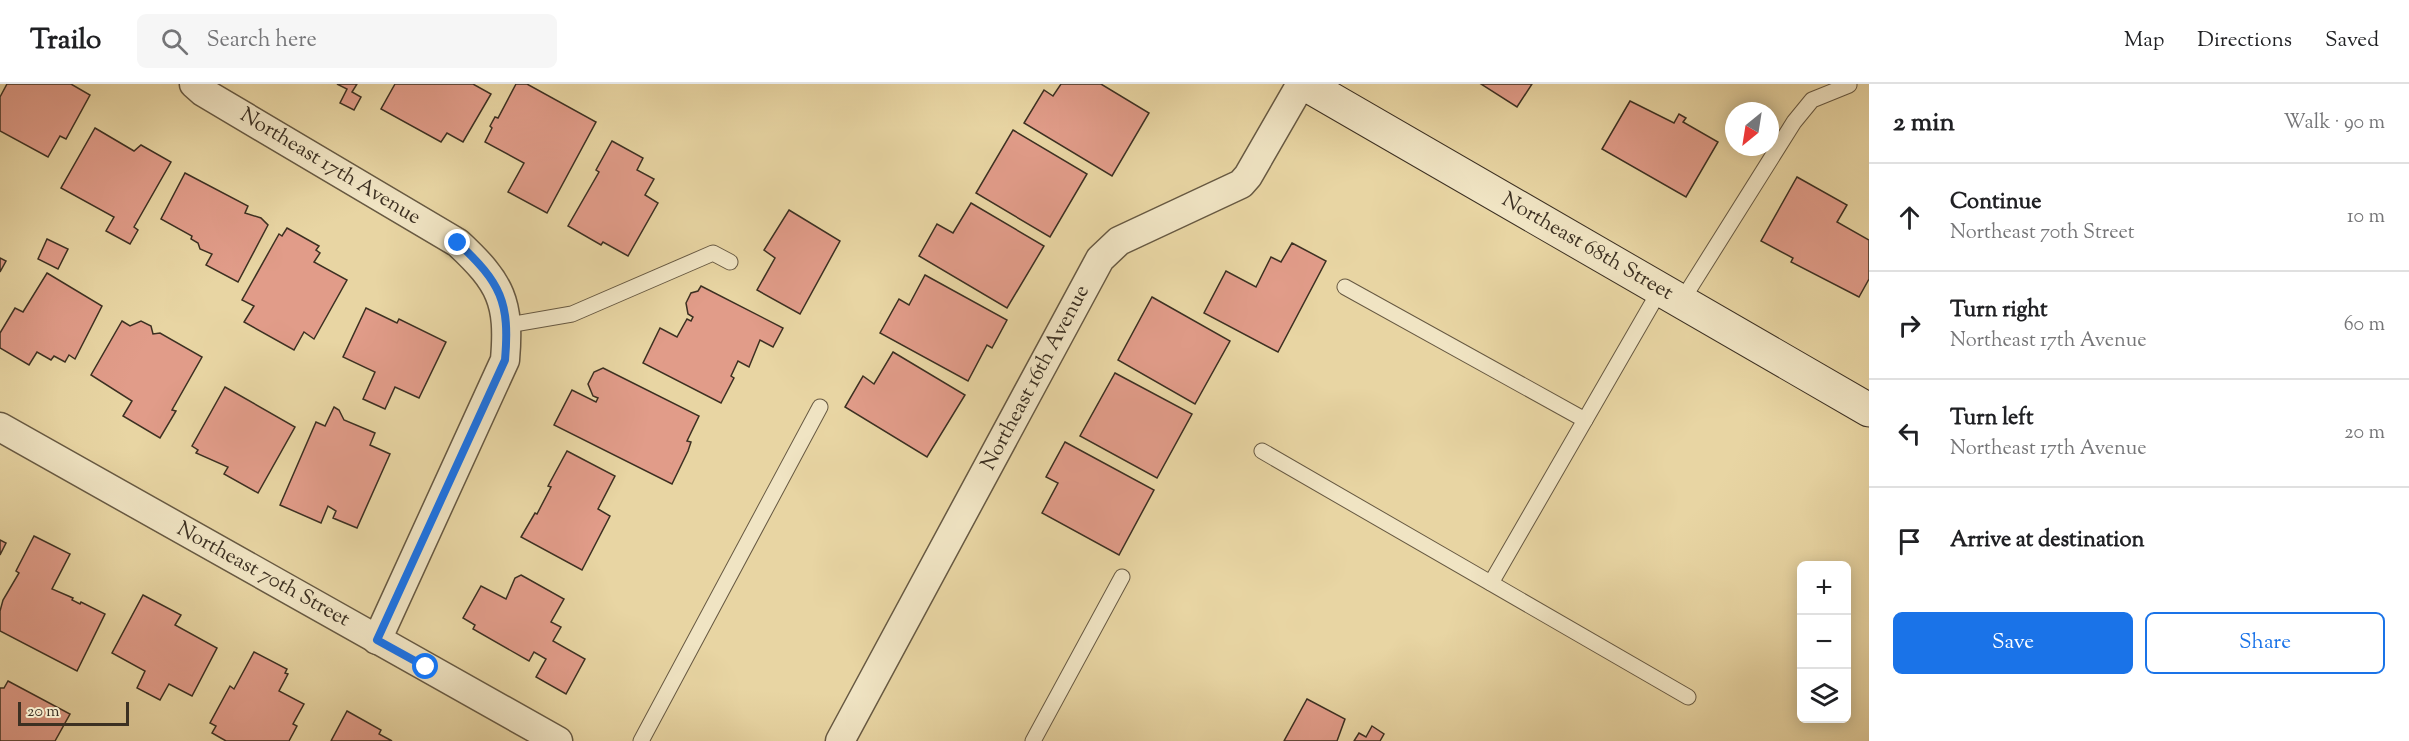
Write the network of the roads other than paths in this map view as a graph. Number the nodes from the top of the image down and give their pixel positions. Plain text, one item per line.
1 (194, 84) edge
2 (1303, 84) edge
3 (1849, 85) edge
4 (730, 262) dead end
5 (1345, 287) dead end
6 (1670, 296) junction
7 (508, 325) junction
8 (820, 407) dead end
9 (1869, 410) edge
10 (1585, 420) junction
11 (0, 427) edge
12 (1262, 451) dead end
13 (1122, 577) dead end
14 (1491, 583) junction
15 (377, 640) junction
16 (1688, 697) dead end
17 (558, 741) edge
18 (641, 741) edge
19 (840, 741) edge
20 (1033, 741) edge

1 - 7 street, Northeast 17th Avenue
2 - 6 street, Northeast 68th Street
2 - 19 street, Northeast 16th Avenue
3 - 6 lane
4 - 7 lane
5 - 10 lane
6 - 9 street, Northeast 68th Street
6 - 10 lane
7 - 15 street, Northeast 17th Avenue
8 - 18 lane
10 - 14 lane
11 - 15 street, Northeast 70th Street
12 - 14 lane
13 - 20 lane
14 - 16 lane
15 - 17 street, Northeast 70th Street

